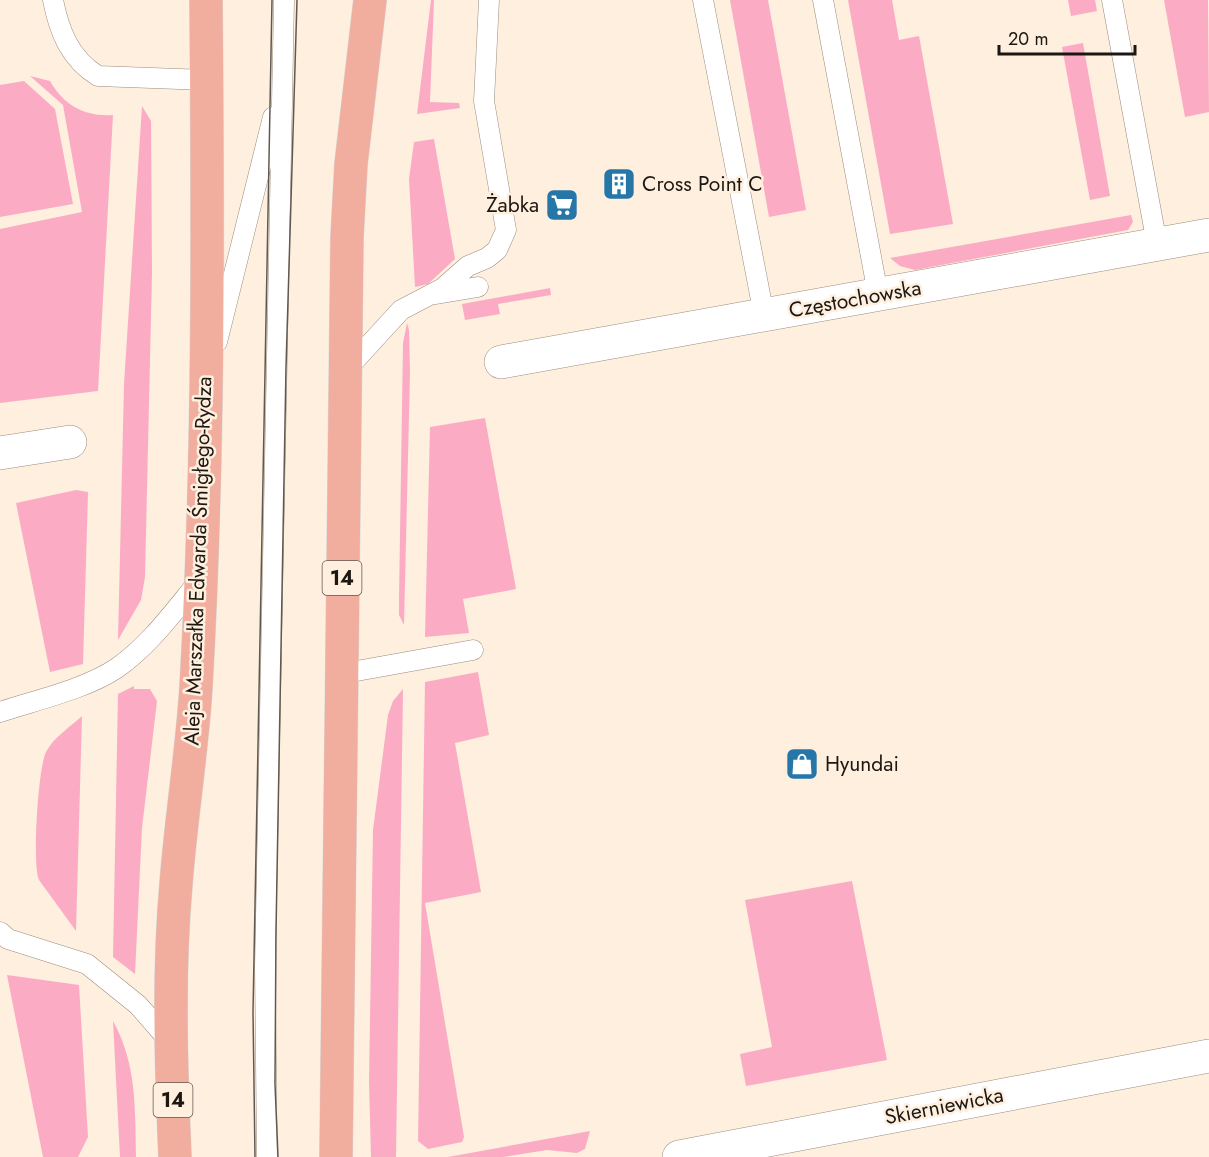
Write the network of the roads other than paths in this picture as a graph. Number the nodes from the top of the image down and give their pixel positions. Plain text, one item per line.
1 (53, 0) edge
2 (206, 0) edge
3 (285, 0) edge
4 (370, 0) edge
5 (489, 0) edge
6 (703, 0) edge
7 (823, 0) edge
8 (1112, 0) edge
9 (283, 67) junction
10 (206, 80) junction
11 (1209, 235) edge
12 (1157, 244) junction
13 (478, 287) dead end
14 (878, 294) junction
15 (430, 295) junction
16 (764, 315) junction
17 (501, 362) dead end
18 (345, 371) junction
19 (206, 404) junction
20 (70, 442) dead end
21 (0, 453) edge
22 (201, 578) junction
23 (473, 650) dead end
24 (340, 674) junction
25 (0, 712) edge
26 (3, 940) edge
27 (172, 1044) junction
28 (1209, 1056) edge
29 (175, 1157) edge
30 (267, 1157) edge
31 (336, 1157) edge
32 (679, 1157) edge

1 - 10 lane
2 - 10 main road, Aleja Marszałka Edwarda Śmigłego-Rydza / 14
3 - 9 lane
4 - 18 main road, 14
5 - 15 lane
6 - 16 lane
7 - 14 lane
8 - 12 lane
9 - 19 lane
9 - 30 lane
10 - 19 main road, Aleja Marszałka Edwarda Śmigłego-Rydza / 14
11 - 12 street, Częstochowska
12 - 14 street, Częstochowska
13 - 15 lane
14 - 16 street, Częstochowska
15 - 18 lane
16 - 17 street, Częstochowska
18 - 24 main road, 14
19 - 22 main road, Aleja Marszałka Edwarda Śmigłego-Rydza / 14
20 - 21 street
22 - 25 lane
22 - 27 main road, Aleja Marszałka Edwarda Śmigłego-Rydza / 14
23 - 24 lane
24 - 31 main road, 14
26 - 27 lane
27 - 29 main road, Aleja Marszałka Edwarda Śmigłego-Rydza / 14
28 - 32 street, Skierniewicka

